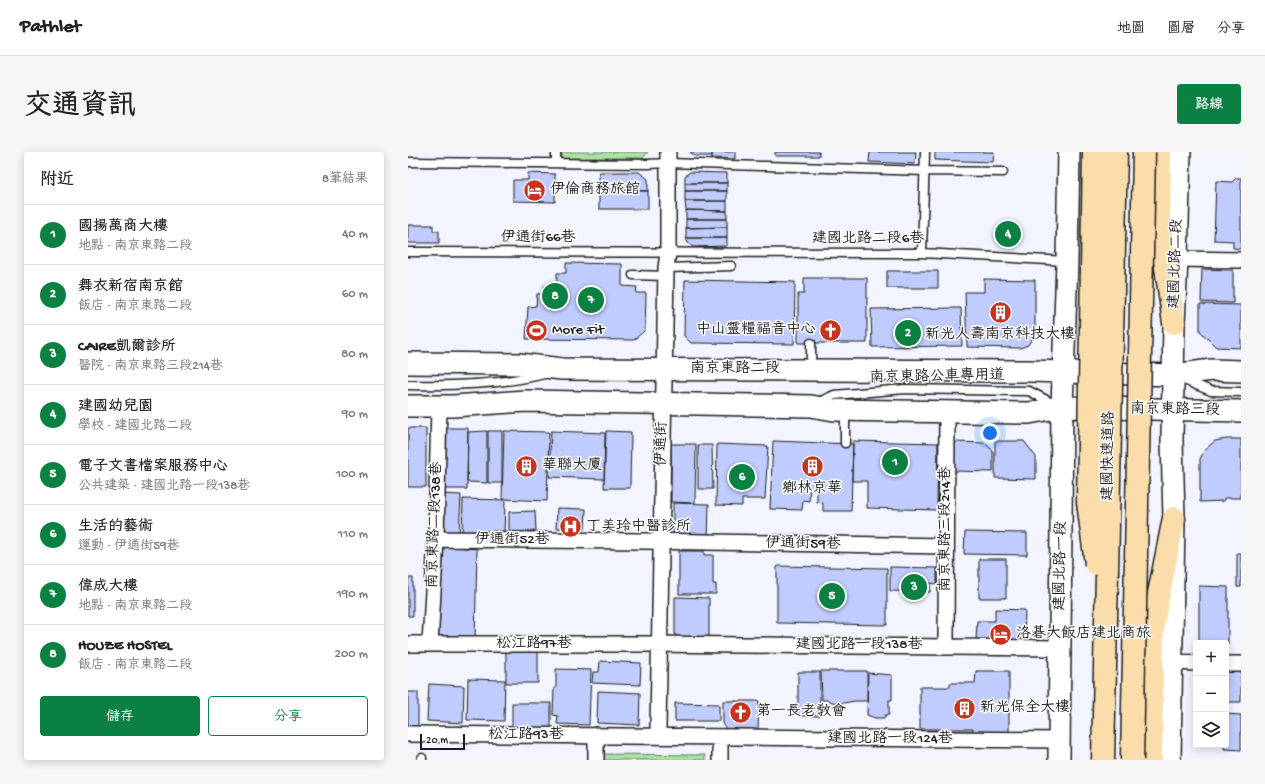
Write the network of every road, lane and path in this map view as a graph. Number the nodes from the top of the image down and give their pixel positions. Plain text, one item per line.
1 (556, 152) edge
2 (925, 152) edge
3 (1069, 152) edge
4 (1094, 152) edge
5 (1116, 152) edge
6 (1144, 152) edge
7 (1160, 152) edge
8 (1180, 152) edge
9 (668, 158) edge
10 (408, 162) edge
11 (556, 163) junction
12 (925, 171) junction
13 (1003, 172) dead end
14 (408, 252) edge
15 (922, 253) junction
16 (1177, 259) junction
17 (1241, 260) edge
18 (1067, 261) junction
19 (666, 265) junction
20 (731, 266) dead end
21 (633, 275) dead end
22 (1174, 323) junction
23 (811, 343) dead end
24 (408, 363) edge
25 (562, 369) junction
26 (663, 369) junction
27 (810, 370) junction
28 (1241, 371) edge
29 (1063, 372) junction
30 (1174, 375) junction
31 (408, 385) edge
32 (1241, 392) edge
33 (663, 403) junction
34 (408, 406) edge
35 (439, 406) junction
36 (811, 406) junction
37 (1062, 408) junction
38 (846, 410) junction
39 (1173, 410) junction
40 (1241, 411) edge
41 (947, 412) junction
42 (845, 443) dead end
43 (1174, 518) junction
44 (436, 539) junction
45 (660, 541) junction
46 (946, 546) junction
47 (1105, 634) junction
48 (408, 644) edge
49 (430, 644) junction
50 (659, 644) junction
51 (946, 646) junction
52 (1060, 648) junction
53 (1171, 662) junction
54 (1193, 662) edge
55 (1229, 664) edge
56 (1241, 664) edge
57 (408, 734) edge
58 (596, 735) junction
59 (659, 736) junction
60 (720, 738) junction
61 (1059, 750) edge
62 (596, 760) edge
63 (720, 760) edge
64 (1103, 760) edge
65 (1132, 760) edge
66 (1151, 760) edge
67 (1170, 760) edge

1 - 11 lane
2 - 12 lane
3 - 18 main road
4 - 47 highway, bridge
5 - 47 highway, 建國快速道路, bridge
6 - 65 highway, 建國快速道路, bridge
7 - 22 highway
8 - 16 main road, 建國北路二段
9 - 11 lane
9 - 12 lane
9 - 19 street, 伊通街
10 - 11 lane
12 - 13 lane
12 - 15 lane
14 - 19 lane, 伊通街66巷
15 - 18 lane, 建國北路二段6巷
15 - 19 lane, 建國北路二段6巷
16 - 17 street
16 - 22 main road, 建國北路二段
18 - 29 main road
19 - 20 lane
19 - 21 lane
19 - 26 street, 伊通街
22 - 30 main road, 建國北路二段
23 - 27 lane
24 - 25 main road, 南京東路二段
25 - 26 main road, 南京東路二段
25 - 31 lane
26 - 27 main road, 南京東路二段
26 - 33 street, 伊通街
27 - 29 main road, 南京東路二段
28 - 30 main road
29 - 30 main road
29 - 37 main road, 建國北路一段
30 - 32 lane
30 - 39 main road
33 - 35 main road
33 - 36 main road
33 - 45 street, 伊通街
34 - 35 main road
35 - 44 street, 南京東路二段138巷
36 - 37 lane, 南京東路公車專用道
36 - 38 main road
37 - 39 main road, 南京東路三段
37 - 41 main road
37 - 52 main road, 建國北路一段
38 - 41 main road
38 - 42 lane
39 - 40 main road, 南京東路三段
39 - 43 main road
41 - 46 street, 南京東路三段214巷
43 - 53 main road
43 - 66 highway
44 - 45 street, 伊通街52巷
44 - 49 street, 南京東路二段138巷
45 - 46 street, 伊通街59巷
45 - 50 street, 伊通街
46 - 51 street, 南京東路三段214巷
47 - 64 highway, 建國快速道路, bridge
48 - 49 street, 松江路97巷
49 - 50 street, 松江路97巷
50 - 51 street, 建國北路一段138巷
50 - 59 street, 伊通街
51 - 52 street, 建國北路一段138巷
52 - 61 main road, 建國北路一段
53 - 54 street
53 - 67 main road
55 - 56 street
57 - 58 street, 松江路93巷
58 - 59 street
58 - 62 street
59 - 60 street
60 - 61 street, 建國北路一段124巷
60 - 63 street

